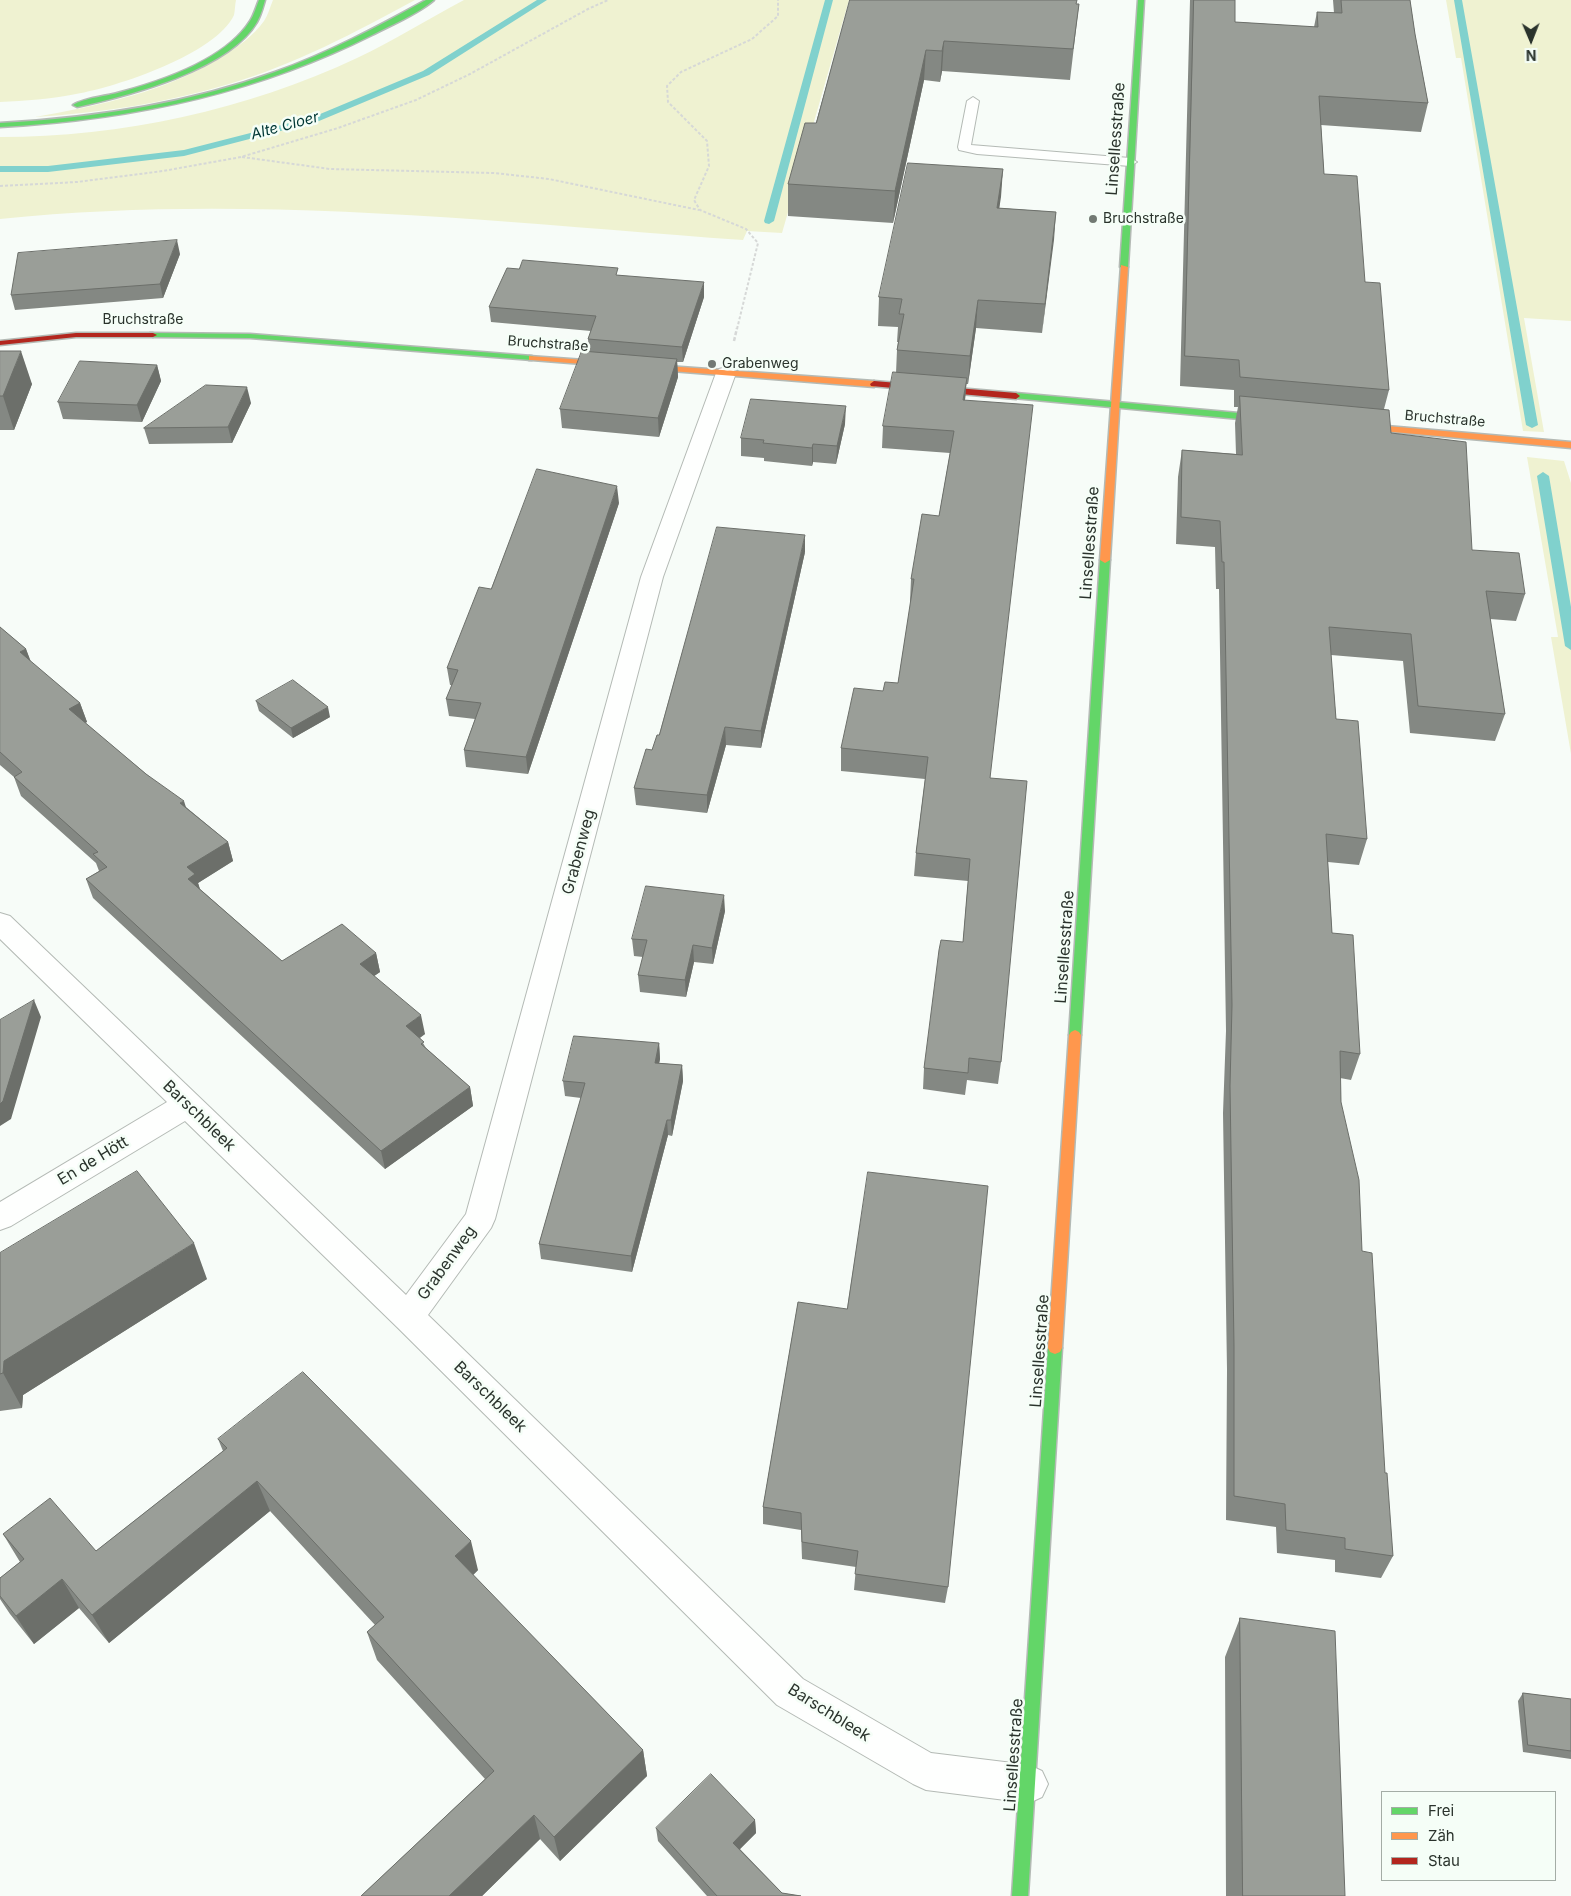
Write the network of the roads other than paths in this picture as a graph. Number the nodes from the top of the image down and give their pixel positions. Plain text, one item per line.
1 (262, 0) edge
2 (430, 0) edge
3 (1141, 0) edge
4 (972, 101) dead end
5 (61, 107) dead end
6 (23, 112) dead end
7 (0, 113) edge
8 (0, 125) edge
9 (1130, 162) junction
10 (0, 343) edge
11 (726, 373) junction
12 (1115, 404) junction
13 (1283, 420) edge
14 (1343, 425) edge
15 (1571, 445) edge
16 (0, 922) edge
17 (187, 1104) junction
18 (0, 1217) edge
19 (408, 1317) junction
20 (1029, 1784) junction
21 (1020, 1896) edge

1 - 5 main road
2 - 8 main road
3 - 9 main road, Linsellesstraße
4 - 9 lane
6 - 7 main road
9 - 12 main road, Linsellesstraße
10 - 11 main road, Bruchstraße
11 - 12 main road, Bruchstraße
11 - 19 street, Grabenweg
12 - 13 main road, Bruchstraße
12 - 20 main road, Linsellesstraße
14 - 15 main road, Bruchstraße
16 - 17 street, Barschbleek
17 - 18 street, En de Hött
17 - 19 street, Barschbleek
19 - 20 street, Barschbleek
20 - 21 main road, Linsellesstraße

